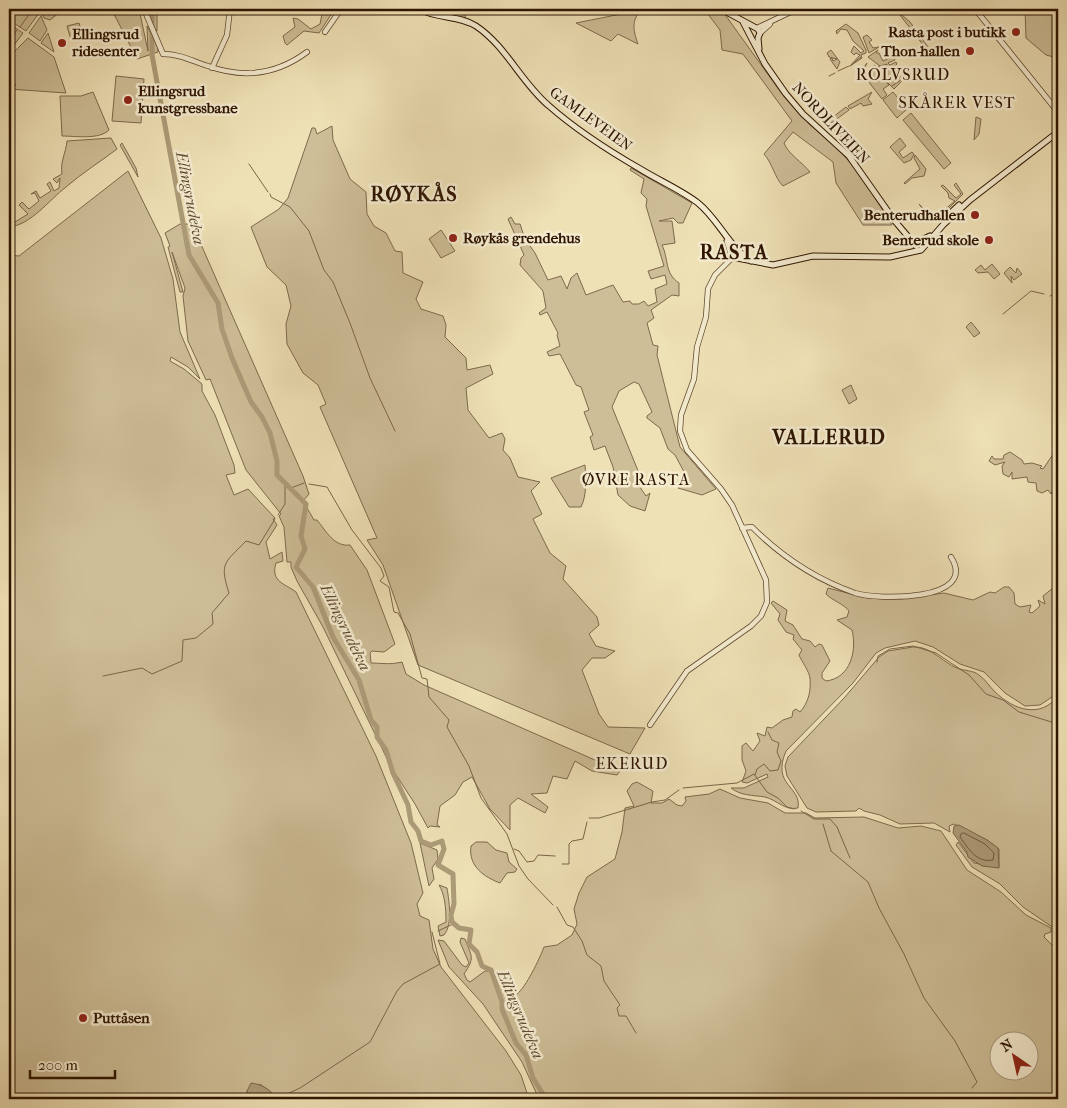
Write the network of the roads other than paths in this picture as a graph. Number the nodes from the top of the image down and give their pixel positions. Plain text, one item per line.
1 (144, 9) edge
2 (230, 9) edge
3 (341, 9) edge
4 (419, 9) edge
5 (721, 9) edge
6 (797, 9) edge
7 (975, 9) edge
8 (325, 32) dead end
9 (755, 33) junction
10 (307, 52) dead end
11 (212, 68) junction
12 (1058, 112) edge
13 (1058, 130) edge
14 (919, 245) junction
15 (733, 253) junction
16 (742, 528) junction
17 (950, 557) dead end
18 (650, 725) dead end

1 - 11 street
2 - 11 street
3 - 8 street
4 - 15 main road, GAMLEVEIEN
5 - 9 main road
6 - 9 street
7 - 12 street
9 - 14 main road, NORDLIVEIEN
10 - 11 street
13 - 14 main road
14 - 15 main road
15 - 16 street
16 - 17 street
16 - 18 street

